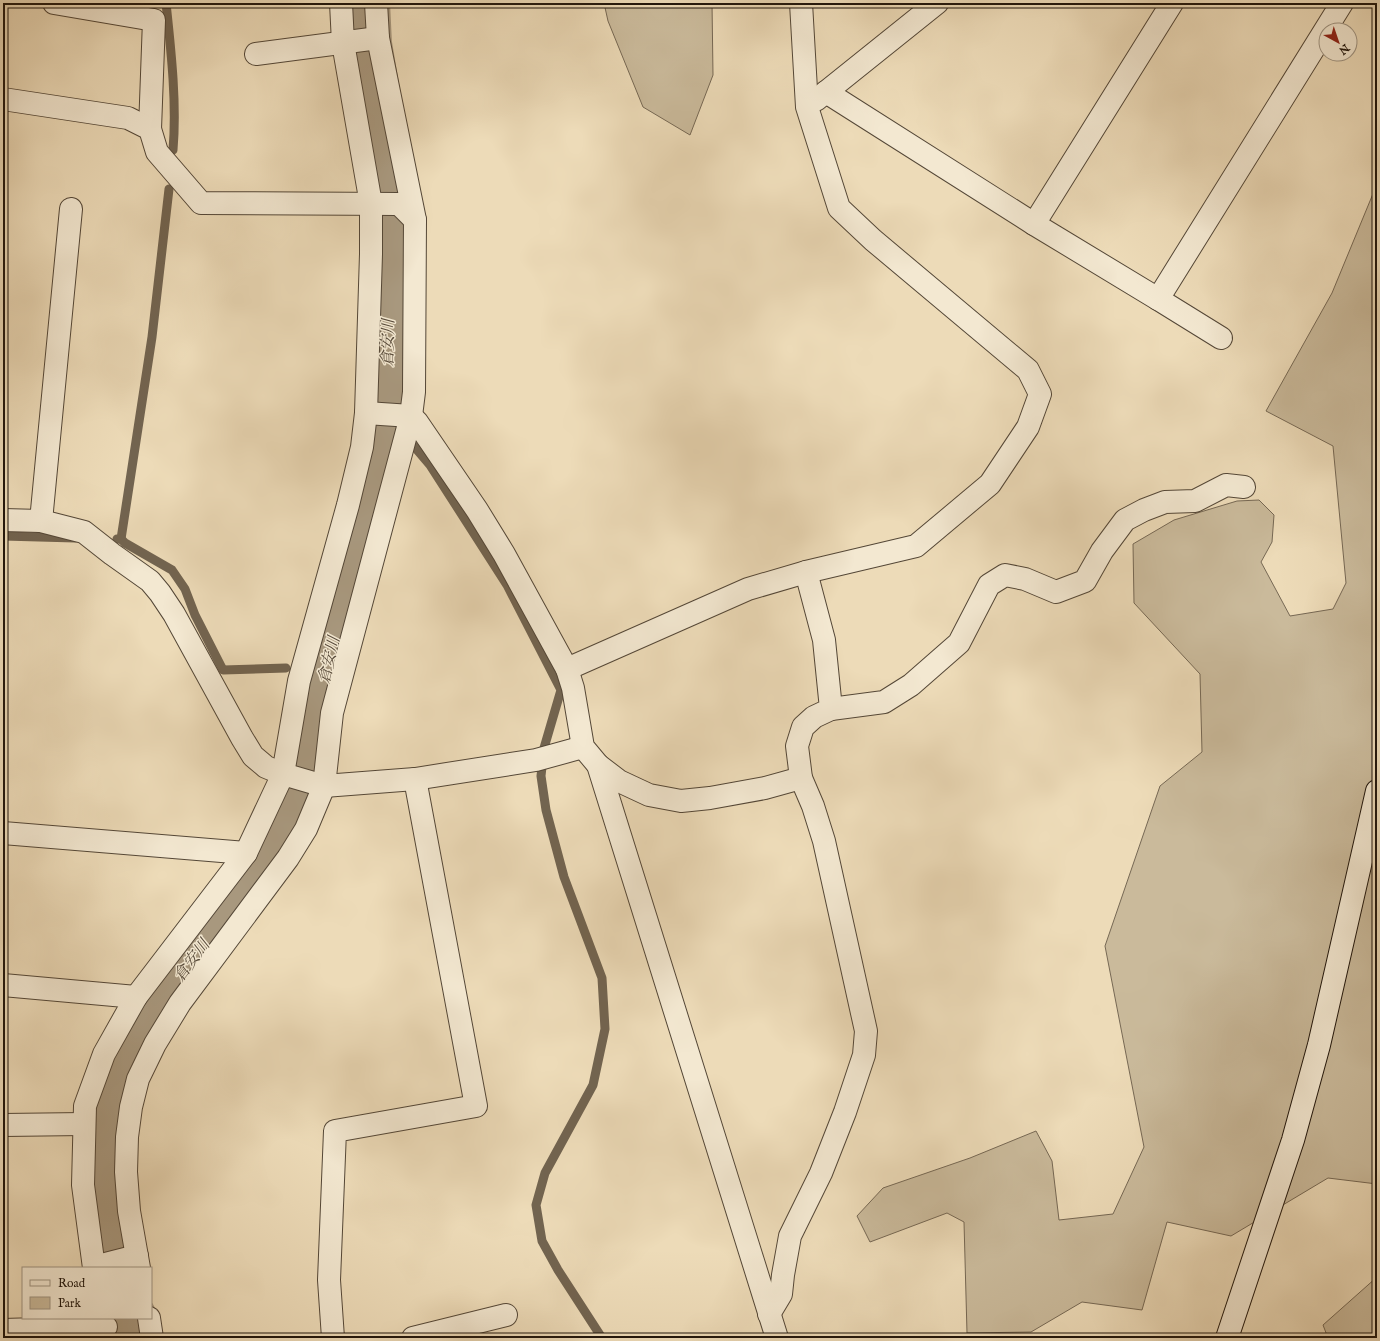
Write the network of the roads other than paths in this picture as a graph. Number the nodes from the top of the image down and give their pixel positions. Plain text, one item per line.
1 (54, 3) edge
2 (341, 3) edge
3 (376, 3) edge
4 (801, 3) edge
5 (937, 3) edge
6 (1172, 3) edge
7 (1342, 3) edge
8 (155, 11) edge
9 (377, 38) junction
10 (344, 43) junction
11 (256, 54) dead end
12 (826, 92) junction
13 (3, 99) edge
14 (807, 106) junction
15 (150, 129) junction
16 (371, 204) junction
17 (71, 209) dead end
18 (415, 220) junction
19 (1034, 224) junction
20 (1158, 299) junction
21 (1221, 338) dead end
22 (369, 413) junction
23 (407, 415) junction
24 (1244, 487) dead end
25 (3, 520) edge
26 (41, 521) junction
27 (806, 572) junction
28 (566, 669) junction
29 (831, 709) junction
30 (583, 747) junction
31 (598, 765) junction
32 (285, 775) junction
33 (801, 778) junction
34 (415, 779) junction
35 (319, 784) junction
36 (1377, 790) edge
37 (3, 833) edge
38 (246, 853) junction
39 (3, 985) edge
40 (136, 997) junction
41 (84, 1124) junction
42 (3, 1125) edge
43 (135, 1260) edge
44 (98, 1266) edge
45 (769, 1314) junction
46 (506, 1315) dead end
47 (149, 1319) edge
48 (106, 1328) edge
49 (3, 1330) edge
50 (152, 1338) edge
51 (333, 1338) edge
52 (413, 1338) edge
53 (777, 1338) edge
54 (1227, 1338) edge

1 - 8 street
2 - 10 street
3 - 9 street
4 - 14 street
5 - 12 street
6 - 19 street
7 - 20 street
8 - 15 street
9 - 10 street
9 - 18 street
10 - 11 street
10 - 16 street
12 - 14 street
12 - 19 street
13 - 15 street
14 - 27 street
15 - 16 street
16 - 18 street
16 - 22 street
17 - 26 street
18 - 23 street
19 - 20 street
20 - 21 street
22 - 23 street
22 - 32 street
23 - 28 street
23 - 35 street
24 - 29 street
25 - 26 street
26 - 32 street
27 - 28 street
27 - 29 street
28 - 30 street
29 - 33 street
30 - 31 street
30 - 34 street
31 - 33 street
31 - 45 street
32 - 35 street
32 - 38 street
33 - 45 street
34 - 35 street
34 - 51 street
35 - 43 street
36 - 54 street
37 - 38 street
38 - 40 street
39 - 40 street
40 - 41 street
41 - 42 street
41 - 44 street
43 - 44 street
45 - 53 street
46 - 52 street
47 - 50 street
48 - 49 street

